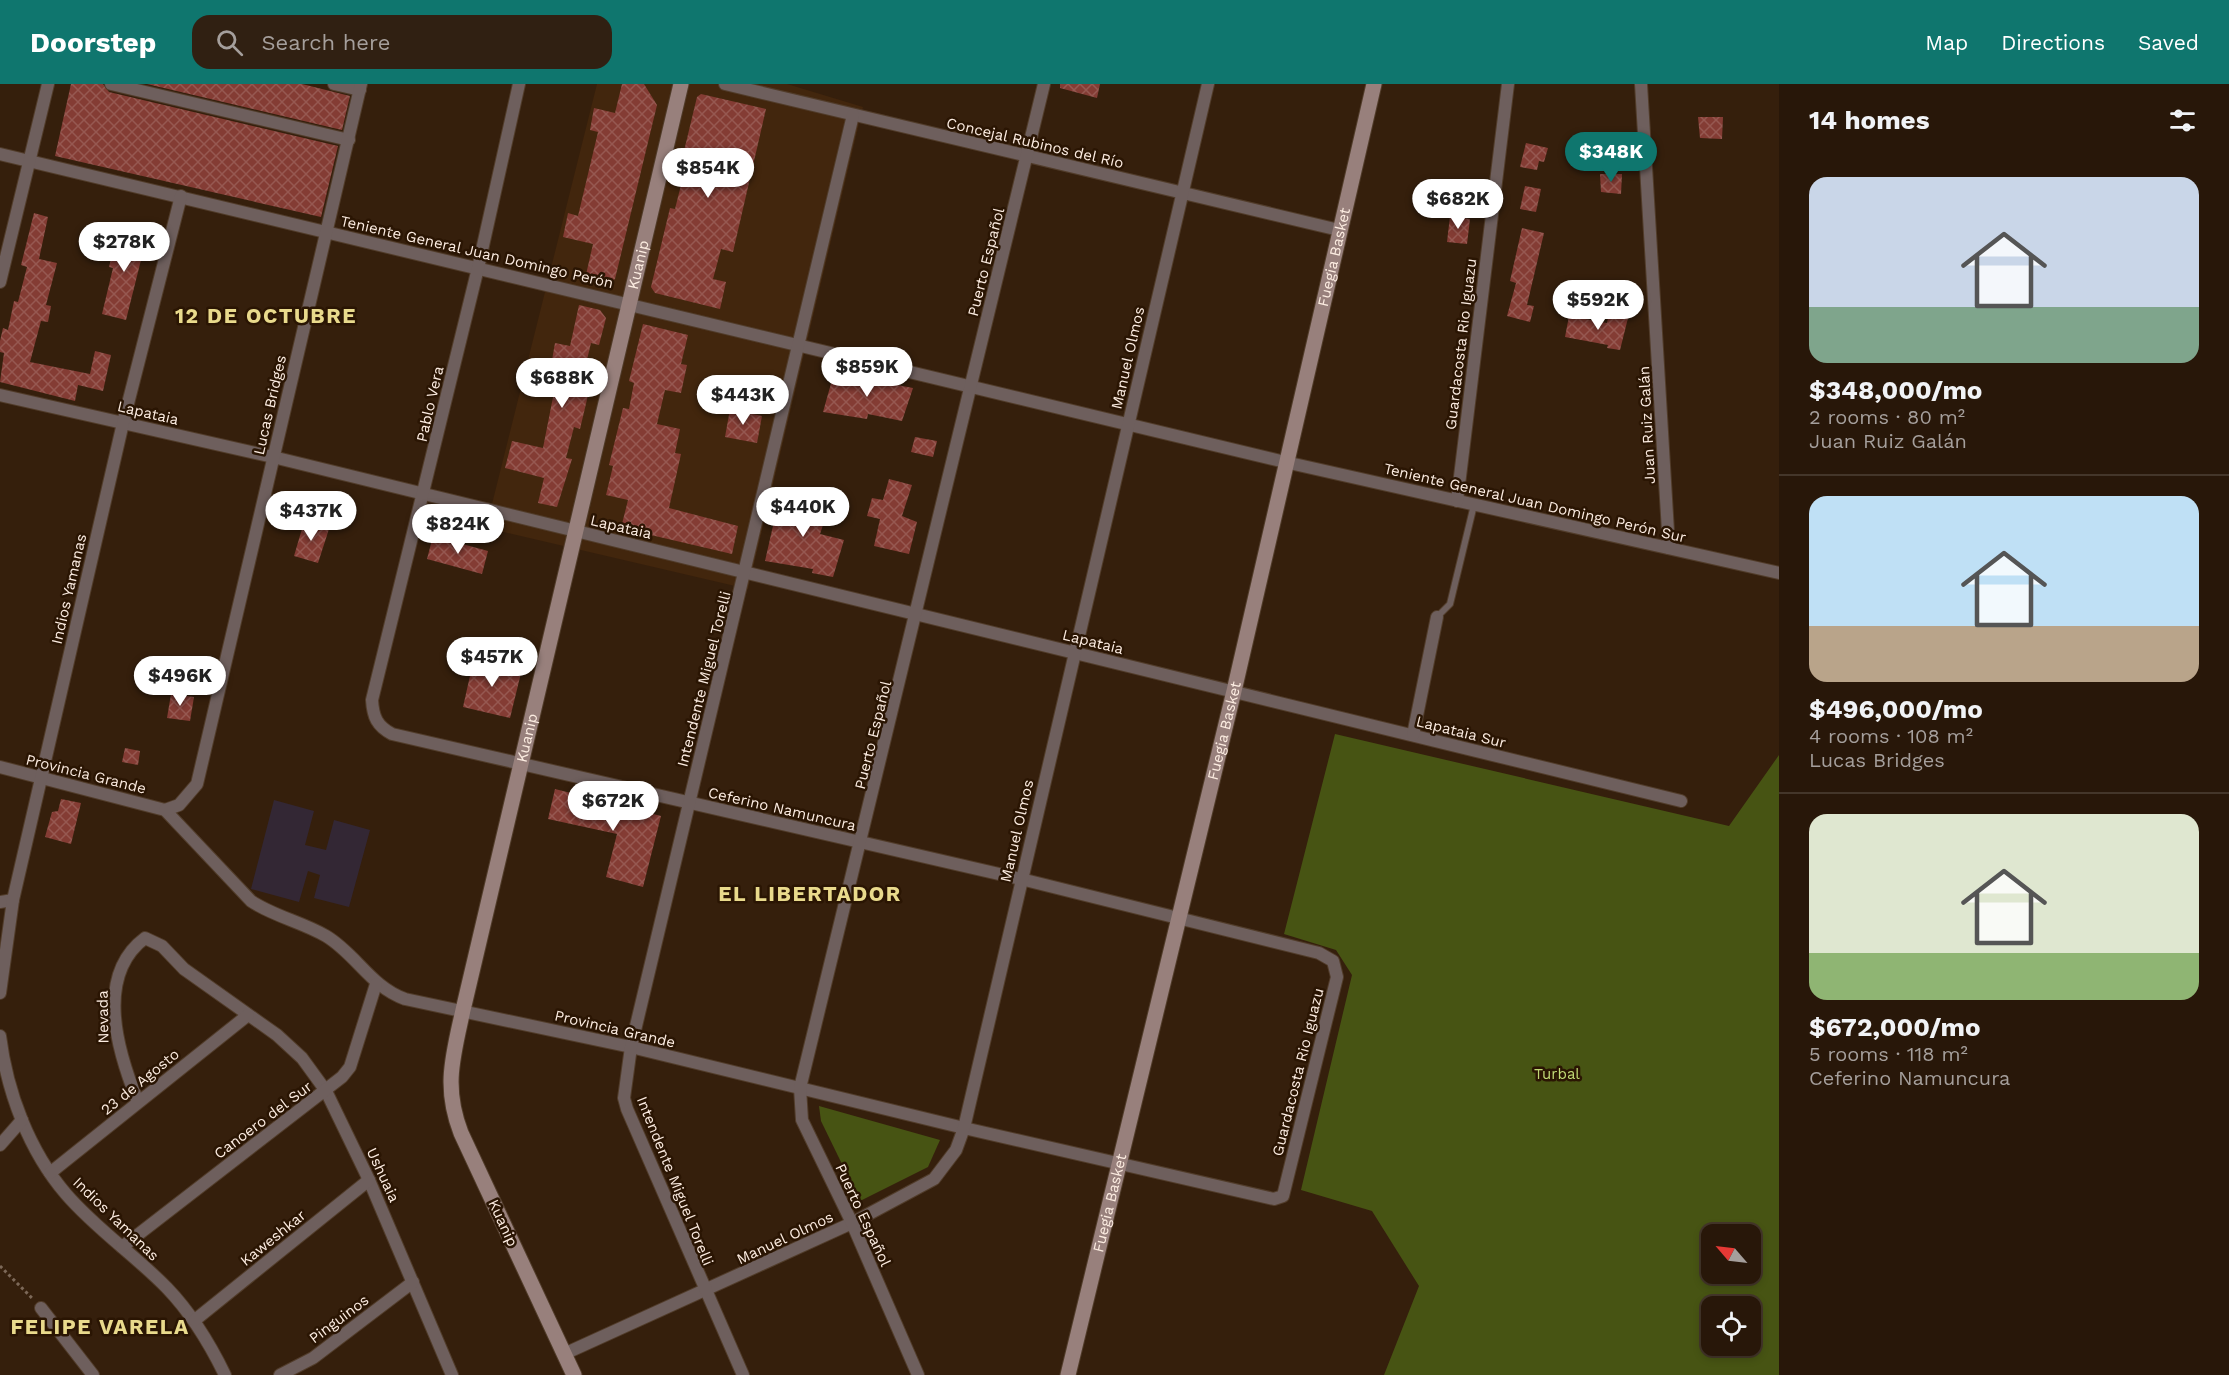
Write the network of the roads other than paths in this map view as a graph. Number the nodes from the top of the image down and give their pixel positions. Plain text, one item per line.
1 (48, 84) edge
2 (111, 84) edge
3 (334, 84) edge
4 (519, 84) edge
5 (681, 84) edge
6 (725, 84) edge
7 (1044, 84) edge
8 (1208, 84) edge
9 (1374, 84) edge
10 (1508, 84) edge
11 (1641, 84) edge
12 (361, 87) edge
13 (853, 115) junction
14 (349, 140) junction
15 (0, 154) edge
16 (1027, 157) junction
17 (31, 162) junction
18 (1181, 193) junction
19 (181, 196) junction
20 (1339, 230) junction
21 (327, 232) junction
22 (478, 268) junction
23 (0, 282) edge
24 (628, 303) junction
25 (801, 344) junction
26 (972, 386) junction
27 (0, 395) edge
28 (123, 423) junction
29 (1129, 425) junction
30 (273, 457) junction
31 (1285, 462) junction
32 (424, 494) junction
33 (1457, 501) junction
34 (1474, 505) junction
35 (575, 531) junction
36 (1669, 548) junction
37 (746, 572) junction
38 (1779, 573) edge
39 (917, 614) junction
40 (1437, 617) joint
41 (1074, 653) junction
42 (1234, 691) junction
43 (380, 728) joint
44 (1413, 735) junction
45 (521, 764) junction
46 (0, 767) edge
47 (41, 778) junction
48 (1681, 801) dead end
49 (689, 804) junction
50 (165, 810) junction
51 (862, 843) junction
52 (1021, 879) junction
53 (6, 901) edge
54 (1178, 919) junction
55 (145, 938) joint
56 (1319, 953) joint
57 (376, 984) junction
58 (0, 993) edge
59 (463, 1010) junction
60 (248, 1015) junction
61 (0, 1036) edge
62 (631, 1047) junction
63 (800, 1088) junction
64 (326, 1091) junction
65 (138, 1102) junction
66 (22, 1120) junction
67 (964, 1128) junction
68 (0, 1145) edge
69 (1120, 1165) junction
70 (50, 1173) junction
71 (369, 1180) junction
72 (1274, 1199) joint
73 (852, 1223) junction
74 (122, 1247) junction
75 (413, 1282) junction
76 (705, 1291) junction
77 (41, 1308) road end
78 (195, 1320) junction
79 (564, 1354) junction
80 (93, 1375) edge
81 (225, 1375) edge
82 (280, 1375) edge
83 (452, 1375) edge
84 (574, 1375) edge
85 (743, 1375) edge
86 (918, 1375) edge
87 (1068, 1375) edge

1 - 17 street
2 - 14 street
3 - 12 street
4 - 22 street, Pablo Vera
5 - 24 main road, Kuanip
6 - 13 street, Concejal Rubinos del Río
7 - 16 street, Puerto Español
8 - 18 street, Manuel Olmos
9 - 20 main road, Fuegia Basket
10 - 33 street, Guardacosta Rio Iguazu
11 - 36 street, Juan Ruiz Galán
12 - 14 street, Lucas Bridges
13 - 16 street, Concejal Rubinos del Río
13 - 25 street, Intendente Miguel Torelli
14 - 21 street, Lucas Bridges
15 - 17 street, Teniente General Juan Domingo Perón
16 - 18 street, Concejal Rubinos del Río
16 - 26 street, Puerto Español
17 - 19 street, Teniente General Juan Domingo Perón
17 - 23 street
18 - 20 street, Concejal Rubinos del Río
18 - 29 street, Manuel Olmos
19 - 21 street, Teniente General Juan Domingo Perón
19 - 28 street, Indios Yamanas
20 - 31 main road, Fuegia Basket
21 - 22 street, Teniente General Juan Domingo Perón
21 - 30 street, Lucas Bridges
22 - 24 street, Teniente General Juan Domingo Perón
22 - 32 street, Pablo Vera
24 - 25 street, Teniente General Juan Domingo Perón
24 - 35 main road, Kuanip
25 - 26 street, Teniente General Juan Domingo Perón
25 - 37 street, Intendente Miguel Torelli
26 - 29 street, Teniente General Juan Domingo Perón
26 - 39 street, Puerto Español
27 - 28 street, Lapataia
28 - 30 street, Lapataia
28 - 47 street, Indios Yamanas
29 - 31 street, Teniente General Juan Domingo Perón
29 - 41 street, Manuel Olmos
30 - 32 street, Lapataia
30 - 50 street, Lucas Bridges
31 - 33 street, Teniente General Juan Domingo Perón Sur
31 - 42 main road, Fuegia Basket
32 - 35 street, Lapataia
32 - 43 street, Pablo Vera
33 - 34 street, Teniente General Juan Domingo Perón Sur
34 - 36 street, Teniente General Juan Domingo Perón Sur
34 - 40 lane
35 - 37 street, Lapataia
35 - 45 main road, Kuanip
36 - 38 street, Teniente General Juan Domingo Perón Sur
37 - 39 street, Lapataia
37 - 49 street, Intendente Miguel Torelli
39 - 41 street, Lapataia
39 - 51 street, Puerto Español
40 - 44 street
41 - 42 street, Lapataia
41 - 52 street, Manuel Olmos
42 - 44 street, Lapataia Sur
42 - 54 main road, Fuegia Basket
43 - 45 street, Ceferino Namuncura
44 - 48 street, Lapataia Sur
45 - 49 street, Ceferino Namuncura
45 - 59 main road, Kuanip
46 - 47 street, Provincia Grande
47 - 50 street, Provincia Grande
47 - 53 street, Indios Yamanas
49 - 51 street, Ceferino Namuncura
49 - 62 street, Intendente Miguel Torelli
50 - 57 street, Provincia Grande
51 - 52 street, Ceferino Namuncura
51 - 63 street, Puerto Español
52 - 54 street, Ceferino Namuncura
52 - 67 street, Manuel Olmos
53 - 58 street, Indios Yamanas
54 - 56 street, Ceferino Namuncura
54 - 69 main road, Fuegia Basket
55 - 60 street, Ushuaia
55 - 65 street, Nevada
56 - 72 street, Guardacosta Rio Iguazu
57 - 59 street, Provincia Grande
57 - 64 street, Canoero del Sur
59 - 62 street, Provincia Grande
59 - 79 main road, Kuanip
60 - 64 street, Ushuaia
60 - 65 street, 23 de Agosto
61 - 66 street, Indios Yamanas
62 - 63 street, Provincia Grande
62 - 76 street, Intendente Miguel Torelli
63 - 67 street, Provincia Grande
63 - 73 street, Puerto Español
64 - 71 street, Ushuaia
64 - 74 street, Canoero del Sur
65 - 70 street, 23 de Agosto
66 - 68 street
66 - 70 street, Indios Yamanas
67 - 69 street, Provincia Grande
67 - 73 street, Manuel Olmos
69 - 72 street, Provincia Grande
69 - 87 main road, Fuegia Basket
70 - 74 street, Indios Yamanas
71 - 75 street, Ushuaia
71 - 78 street, Kaweshkar
73 - 76 street, Manuel Olmos
73 - 86 street, Puerto Español
74 - 78 street, Indios Yamanas
75 - 82 street, Pinguinos
75 - 83 street, Ushuaia
76 - 79 street, Manuel Olmos
76 - 85 street, Intendente Miguel Torelli
77 - 80 street
78 - 81 street, Indios Yamanas
79 - 84 main road, Kuanip

